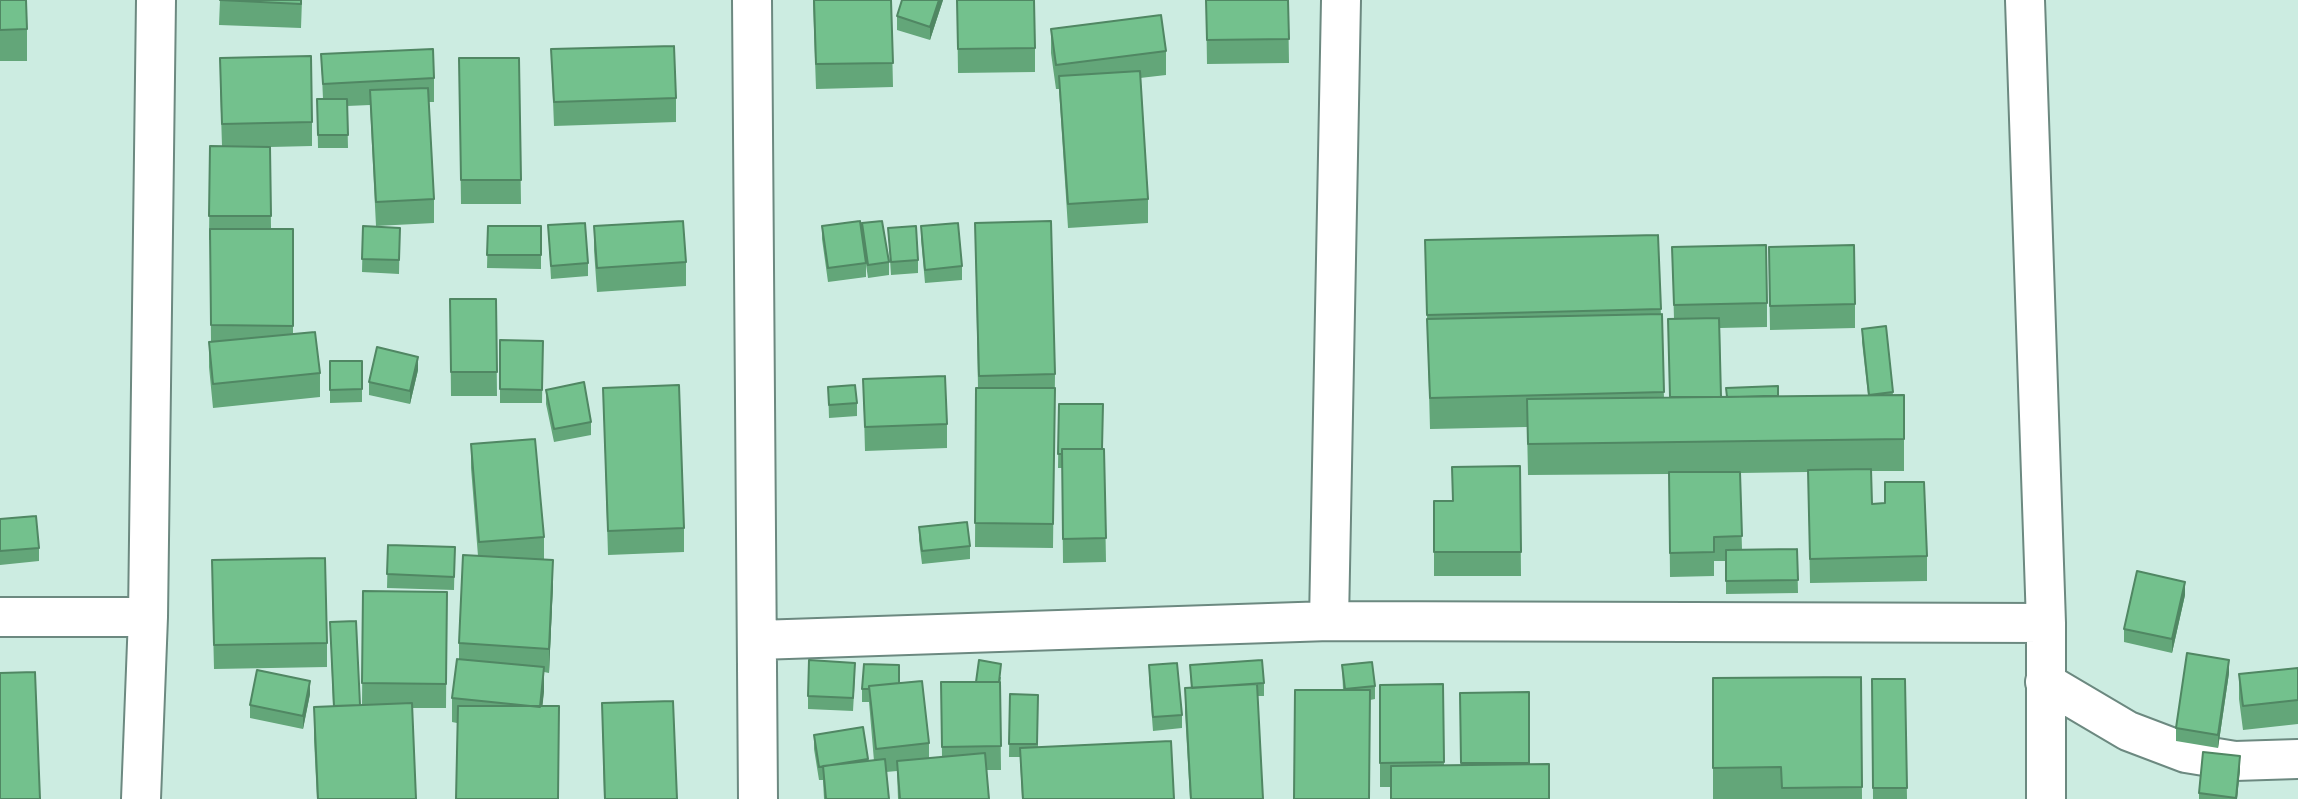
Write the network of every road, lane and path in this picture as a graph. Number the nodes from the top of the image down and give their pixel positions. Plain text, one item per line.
1 (156, 0) edge
2 (752, 0) edge
3 (1341, 0) edge
4 (2025, 0) edge
5 (0, 617) edge
6 (148, 617) junction
7 (1329, 621) junction
8 (2046, 623) junction
9 (758, 640) junction
10 (2045, 682) junction
11 (2298, 759) edge
12 (141, 799) edge
13 (758, 799) edge
14 (2046, 799) edge

1 - 6 street
2 - 9 street
3 - 7 street
4 - 8 street
5 - 6 street
6 - 12 street
7 - 8 street
7 - 9 street
8 - 10 street
9 - 13 street
10 - 11 street
10 - 14 street

